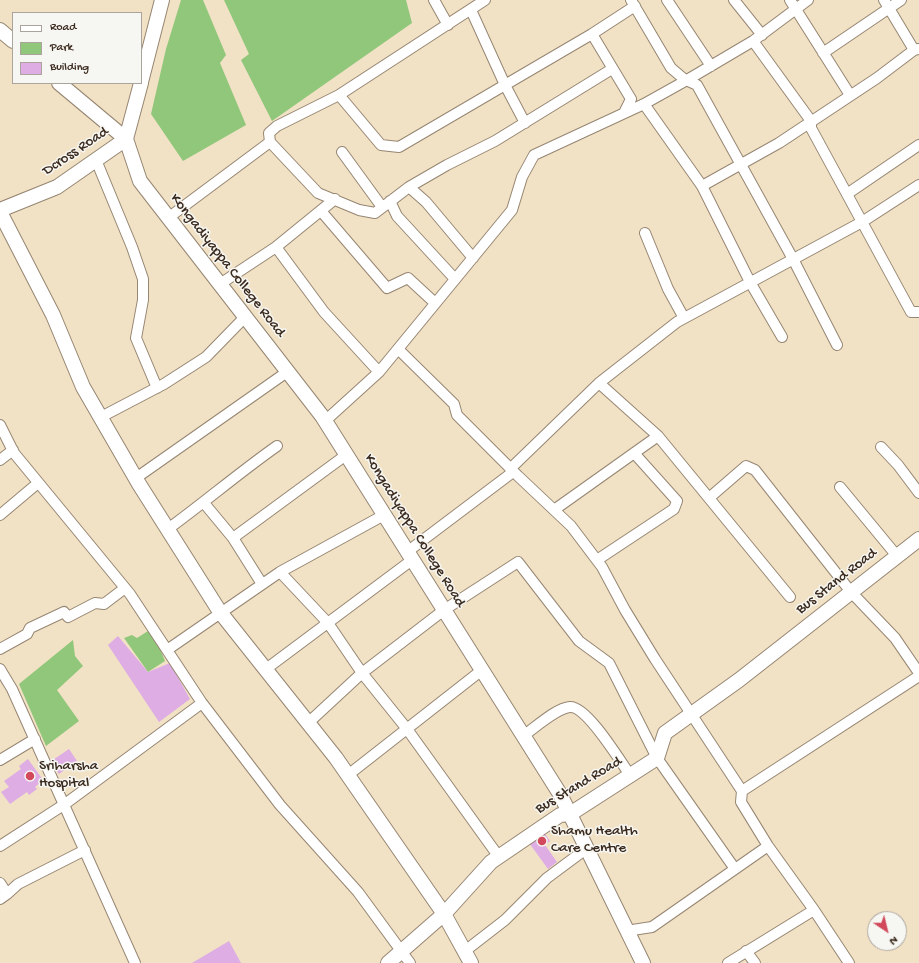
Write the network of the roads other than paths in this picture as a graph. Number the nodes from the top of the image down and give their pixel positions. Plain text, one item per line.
1 (162, 0) edge
2 (434, 0) edge
3 (667, 0) edge
4 (734, 0) edge
5 (790, 0) edge
6 (808, 0) edge
7 (902, 0) edge
8 (483, 1) edge
9 (633, 3) edge
10 (887, 4) edge
11 (471, 10) junction
12 (795, 10) junction
13 (448, 25) junction
14 (0, 30) edge
15 (592, 34) junction
16 (757, 38) junction
17 (12, 40) edge
18 (917, 49) edge
19 (823, 53) junction
20 (711, 66) junction
21 (612, 69) junction
22 (142, 78) edge
23 (687, 80) junction
24 (60, 84) edge
25 (140, 84) edge
26 (505, 85) junction
27 (339, 95) junction
28 (850, 95) junction
29 (644, 104) junction
30 (624, 113) junction
31 (811, 121) junction
32 (525, 123) junction
33 (126, 139) junction
34 (270, 142) junction
35 (919, 145) edge
36 (342, 152) dead end
37 (96, 160) junction
38 (740, 165) junction
39 (919, 185) edge
40 (702, 186) junction
41 (409, 187) junction
42 (847, 194) junction
43 (335, 199) junction
44 (386, 204) junction
45 (0, 211) edge
46 (321, 211) junction
47 (168, 218) junction
48 (862, 222) junction
49 (645, 233) dead end
50 (276, 247) junction
51 (473, 258) junction
52 (793, 259) junction
53 (456, 279) junction
54 (750, 283) junction
55 (220, 284) junction
56 (435, 303) junction
57 (919, 313) edge
58 (245, 317) junction
59 (684, 318) junction
60 (782, 337) dead end
61 (837, 345) dead end
62 (398, 349) junction
63 (287, 372) junction
64 (379, 372) junction
65 (599, 382) junction
66 (157, 388) junction
67 (102, 417) junction
68 (325, 421) junction
69 (0, 425) edge
70 (658, 436) junction
71 (277, 446) dead end
72 (881, 447) dead end
73 (12, 450) junction
74 (634, 453) junction
75 (346, 455) junction
76 (0, 460) edge
77 (512, 470) junction
78 (136, 478) junction
79 (38, 483) junction
80 (840, 487) dead end
81 (919, 492) edge
82 (709, 498) junction
83 (204, 503) junction
84 (554, 510) junction
85 (0, 515) edge
86 (384, 515) junction
87 (168, 529) junction
88 (232, 538) junction
89 (919, 538) edge
90 (410, 556) junction
91 (897, 556) junction
92 (597, 560) junction
93 (280, 572) junction
94 (262, 584) junction
95 (125, 588) junction
96 (851, 592) junction
97 (790, 597) dead end
98 (444, 610) junction
99 (220, 612) junction
100 (328, 623) junction
101 (0, 649) edge
102 (167, 650) junction
103 (0, 669) edge
104 (266, 669) junction
105 (482, 670) junction
106 (362, 673) junction
107 (919, 674) edge
108 (202, 703) junction
109 (691, 714) junction
110 (308, 723) junction
111 (407, 729) junction
112 (523, 736) junction
113 (35, 739) junction
114 (657, 758) junction
115 (0, 760) edge
116 (348, 775) junction
117 (630, 775) junction
118 (742, 791) junction
119 (65, 804) junction
120 (570, 814) junction
121 (0, 846) edge
122 (768, 846) junction
123 (586, 849) junction
124 (85, 850) junction
125 (499, 857) junction
126 (735, 869) junction
127 (0, 883) edge
128 (4, 896) edge
129 (814, 910) junction
130 (444, 914) junction
131 (626, 931) junction
132 (401, 951) junction
133 (746, 951) junction
134 (468, 957) edge
135 (135, 963) edge
136 (388, 963) edge
137 (410, 963) edge
138 (643, 963) edge
139 (728, 963) edge
140 (755, 963) edge
141 (849, 963) edge

1 - 22 street
2 - 13 street
3 - 20 street
4 - 16 street
5 - 12 street
6 - 12 street
7 - 10 street
8 - 11 street
9 - 15 street
9 - 23 street
10 - 18 street
10 - 19 street
11 - 13 street
11 - 26 street
12 - 16 street
12 - 19 street
13 - 27 street
14 - 17 street
15 - 21 street
15 - 26 street
16 - 20 street
16 - 31 street
18 - 28 street
19 - 28 street
20 - 23 street
21 - 30 street
21 - 32 street
23 - 29 street
23 - 38 street
24 - 33 street
25 - 33 street
26 - 27 street
26 - 32 street
27 - 34 street
28 - 31 street
29 - 30 street
29 - 40 street
30 - 51 street
31 - 38 street
31 - 42 street
32 - 41 street
33 - 37 street, Dcross Road
33 - 47 street, Kongadiyappa College Road
34 - 43 street
34 - 47 street
35 - 42 street
36 - 44 street
37 - 45 street, Dcross Road
37 - 66 street
38 - 40 street
38 - 52 street
39 - 48 street
40 - 54 street
41 - 44 street
41 - 51 street
42 - 48 street
43 - 44 street
43 - 46 street
44 - 53 street
45 - 67 street
46 - 50 street
46 - 56 street
47 - 55 street, Kongadiyappa College Road
48 - 52 street
48 - 57 street
49 - 59 street
50 - 55 street
50 - 64 street
51 - 53 street
52 - 54 street
52 - 61 street
53 - 56 street
54 - 59 street
54 - 60 street
55 - 58 street, Kongadiyappa College Road
56 - 62 street
58 - 63 street, Kongadiyappa College Road
58 - 66 street
59 - 65 street
62 - 64 street
62 - 77 street
63 - 68 street, Kongadiyappa College Road
63 - 78 street
64 - 68 street
65 - 70 street
65 - 77 street
66 - 67 street
67 - 78 street
68 - 75 street, Kongadiyappa College Road
69 - 73 street
70 - 74 street
70 - 82 street
71 - 83 street
72 - 81 street
73 - 76 street
73 - 79 street
74 - 84 street
74 - 92 street
75 - 86 street, Kongadiyappa College Road
75 - 88 street
77 - 84 street
77 - 90 street
78 - 87 street
79 - 85 street
79 - 95 street
80 - 91 street
82 - 96 street
82 - 97 street
83 - 87 street
83 - 88 street
84 - 92 street
86 - 90 street, Kongadiyappa College Road
86 - 93 street
87 - 99 street
88 - 94 street
89 - 91 street, Bus Stand Road
90 - 98 street, Kongadiyappa College Road
90 - 100 street
91 - 96 street, Bus Stand Road
92 - 109 street
93 - 94 street
93 - 100 street
94 - 99 street
95 - 101 street
95 - 102 street
96 - 107 street
96 - 109 street, Bus Stand Road
98 - 105 street, Kongadiyappa College Road
98 - 106 street
98 - 114 street
99 - 102 street
99 - 104 street
100 - 104 street
100 - 106 street
102 - 108 street
103 - 113 street
104 - 110 street
105 - 111 street
105 - 112 street, Kongadiyappa College Road
106 - 110 street
106 - 111 street
107 - 118 street
108 - 119 street
108 - 132 street
109 - 114 street, Bus Stand Road
109 - 118 street
110 - 116 street
111 - 116 street
111 - 125 street
112 - 117 street
112 - 120 street, Kongadiyappa College Road
113 - 115 street
113 - 119 street
114 - 117 street, Bus Stand Road
114 - 126 street
116 - 130 street
117 - 120 street, Bus Stand Road
118 - 122 street
119 - 121 street
119 - 124 street
120 - 123 street, Kongadiyappa College Road
120 - 125 street, Bus Stand Road
122 - 126 street
122 - 129 street
123 - 131 street, Kongadiyappa College Road
123 - 134 street
124 - 128 street
124 - 135 street
125 - 130 street, Bus Stand Road
126 - 131 street
127 - 128 street
129 - 133 street
129 - 141 street
130 - 132 street, Bus Stand Road
130 - 134 street
131 - 138 street, Kongadiyappa College Road
132 - 136 street, Bus Stand Road
132 - 137 street
133 - 139 street
133 - 140 street

